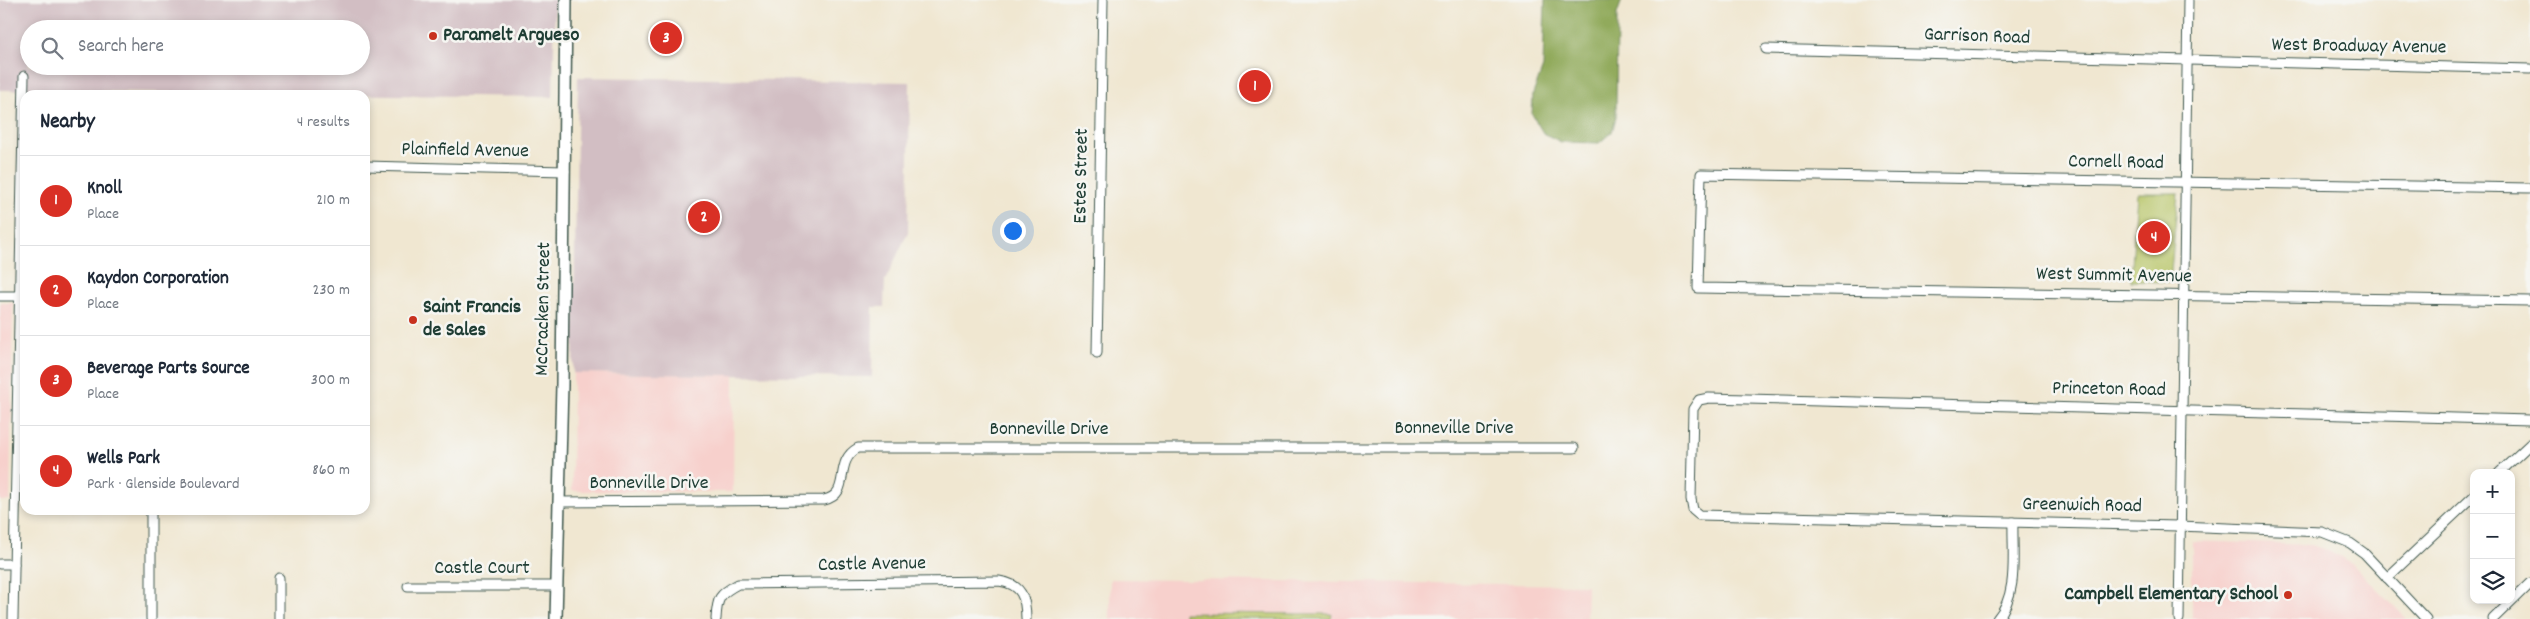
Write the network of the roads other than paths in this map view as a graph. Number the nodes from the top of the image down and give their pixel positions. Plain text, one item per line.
1 (566, 0) edge
2 (1104, 0) edge
3 (2188, 0) edge
4 (1766, 49) dead end
5 (2188, 61) junction
6 (2530, 68) edge
7 (24, 76) dead end
8 (24, 90) edge
9 (370, 166) edge
10 (565, 171) junction
11 (2186, 182) junction
12 (2530, 188) edge
13 (1698, 288) joint
14 (2183, 294) junction
15 (0, 296) edge
16 (20, 296) edge
17 (2530, 302) edge
18 (1097, 353) dead end
19 (2182, 409) junction
20 (2530, 420) edge
21 (2530, 444) edge
22 (1574, 448) dead end
23 (20, 451) edge
24 (2503, 469) edge
25 (2470, 500) edge
26 (559, 502) junction
27 (152, 515) edge
28 (1703, 516) joint
29 (2013, 522) junction
30 (2179, 526) junction
31 (0, 564) edge
32 (14, 564) junction
33 (279, 578) dead end
34 (2387, 578) junction
35 (2530, 584) edge
36 (408, 586) dead end
37 (556, 586) junction
38 (13, 619) edge
39 (151, 619) edge
40 (279, 619) edge
41 (556, 619) edge
42 (716, 619) edge
43 (1026, 619) edge
44 (1996, 619) edge
45 (2179, 619) edge
46 (2426, 619) edge
47 (2493, 619) edge

1 - 10 street, McCracken Street
2 - 18 street, Estes Street
3 - 5 street
4 - 5 street, Garrison Road
5 - 6 street, West Broadway Avenue
5 - 11 street
7 - 8 street
9 - 10 street, Plainfield Avenue
10 - 26 street, McCracken Street
11 - 12 street, Cornell Road
11 - 13 street, Cornell Road
11 - 14 street
13 - 14 street, West Summit Avenue
14 - 17 street, West Summit Avenue
14 - 19 street
15 - 16 street
19 - 20 street, Princeton Road
19 - 28 street, Princeton Road
19 - 30 street
21 - 24 street
22 - 26 street, Bonneville Drive
23 - 32 street
25 - 34 street
26 - 37 street, McCracken Street
27 - 39 street
28 - 29 street, Greenwich Road
29 - 30 street, Greenwich Road
29 - 44 street
30 - 34 street, Greenwich Road
30 - 45 street
31 - 32 street
32 - 38 street
33 - 40 street
34 - 46 street, Greenwich Road
35 - 47 street
36 - 37 street, Castle Court
37 - 41 street, McCracken Street
42 - 43 street, Castle Avenue

